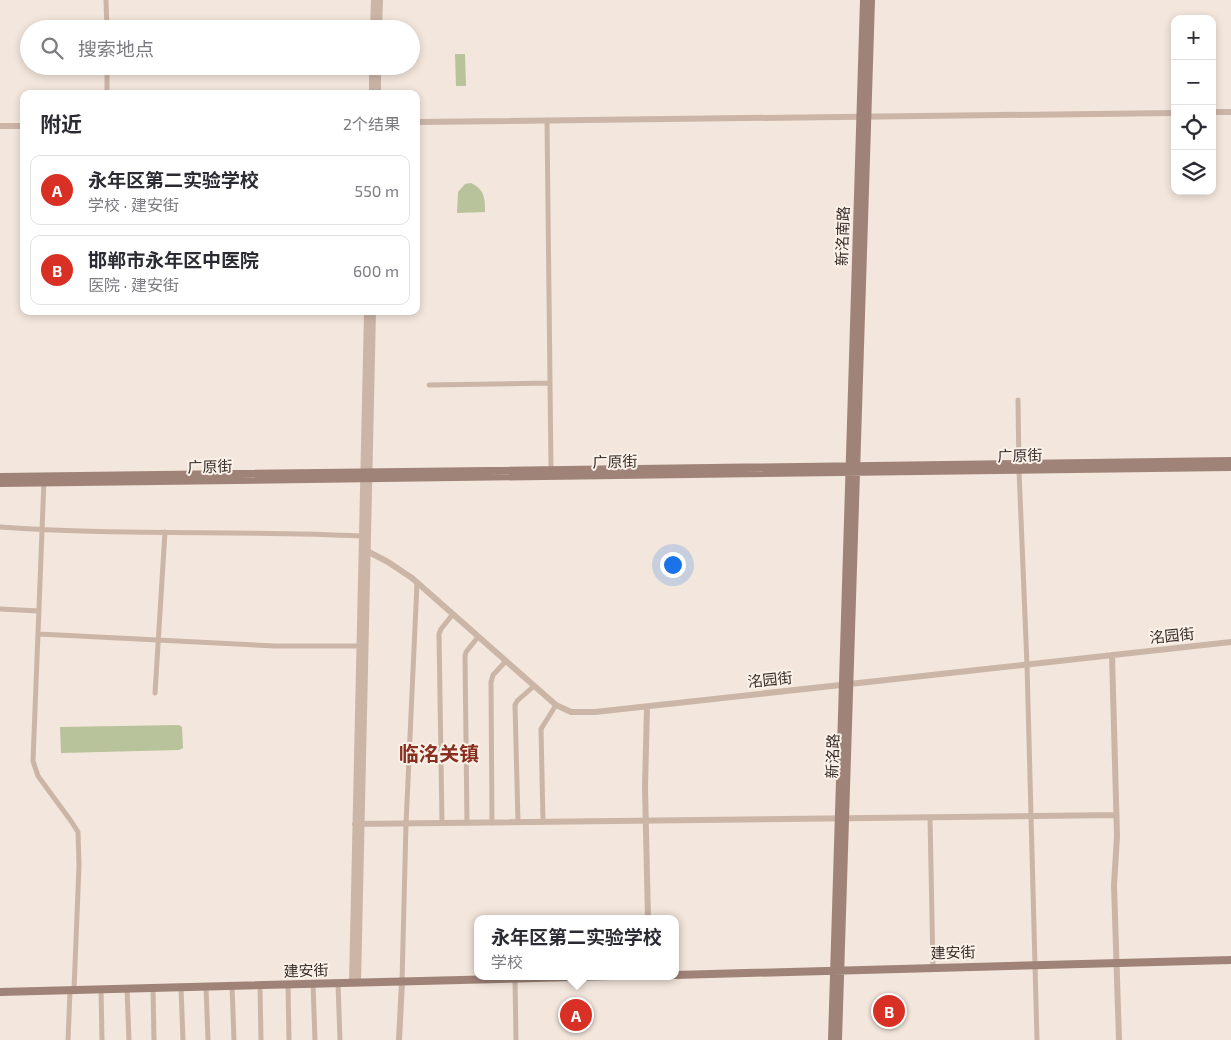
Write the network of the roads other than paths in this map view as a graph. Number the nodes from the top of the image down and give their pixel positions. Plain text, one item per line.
1 (106, 0) edge
2 (374, 0) edge
3 (380, 0) edge
4 (864, 0) edge
5 (871, 0) edge
6 (107, 20) edge
7 (373, 20) edge
8 (379, 20) edge
9 (107, 75) edge
10 (372, 75) edge
11 (378, 75) edge
12 (107, 90) edge
13 (372, 90) edge
14 (378, 90) edge
15 (1216, 112) edge
16 (1231, 112) edge
17 (1171, 113) edge
18 (864, 117) junction
19 (548, 120) junction
20 (420, 122) edge
21 (0, 126) edge
22 (20, 126) edge
23 (367, 315) edge
24 (373, 315) edge
25 (550, 383) junction
26 (429, 385) dead end
27 (1018, 400) dead end
28 (1231, 462) edge
29 (1019, 467) junction
30 (1231, 467) edge
31 (853, 469) junction
32 (551, 470) junction
33 (0, 476) edge
34 (366, 476) junction
35 (44, 479) junction
36 (0, 482) edge
37 (0, 527) edge
38 (42, 530) junction
39 (165, 532) junction
40 (362, 536) junction
41 (367, 551) junction
42 (417, 583) junction
43 (0, 610) edge
44 (39, 611) junction
45 (453, 614) junction
46 (38, 634) junction
47 (478, 636) junction
48 (158, 640) junction
49 (1231, 642) edge
50 (359, 646) junction
51 (1112, 655) junction
52 (506, 661) junction
53 (1027, 665) junction
54 (846, 684) junction
55 (534, 686) junction
56 (155, 693) dead end
57 (556, 705) junction
58 (647, 706) junction
59 (1116, 815) junction
60 (1031, 816) junction
61 (930, 817) junction
62 (842, 818) junction
63 (646, 821) junction
64 (518, 822) junction
65 (543, 822) junction
66 (442, 823) junction
67 (467, 823) junction
68 (492, 823) junction
69 (358, 824) junction
70 (406, 824) junction
71 (648, 915) edge
72 (1231, 960) edge
73 (1117, 963) junction
74 (1035, 965) junction
75 (933, 968) junction
76 (837, 970) junction
77 (679, 974) edge
78 (477, 980) edge
79 (515, 980) edge
80 (402, 982) junction
81 (355, 983) junction
82 (313, 984) junction
83 (338, 984) junction
84 (288, 985) junction
85 (232, 986) junction
86 (260, 986) junction
87 (206, 987) junction
88 (153, 988) junction
89 (181, 988) junction
90 (127, 989) junction
91 (72, 990) junction
92 (101, 990) junction
93 (0, 992) edge
94 (68, 1040) edge
95 (102, 1040) edge
96 (129, 1040) edge
97 (154, 1040) edge
98 (183, 1040) edge
99 (208, 1040) edge
100 (234, 1040) edge
101 (261, 1040) edge
102 (289, 1040) edge
103 (315, 1040) edge
104 (340, 1040) edge
105 (399, 1040) edge
106 (516, 1040) edge
107 (832, 1040) edge
108 (838, 1040) edge
109 (1037, 1040) edge
110 (1120, 1040) edge

1 - 6 street
2 - 7 street
3 - 8 street
4 - 18 main road, 新洺南路
5 - 18 main road, 新洺南路
9 - 12 street
10 - 13 street
11 - 14 street
15 - 16 street
17 - 18 street
18 - 19 street
18 - 31 main road, 新洺南路
19 - 20 street
19 - 25 street
21 - 22 street
23 - 34 street
24 - 34 street
25 - 26 street
25 - 32 street
27 - 29 street
28 - 29 main road, 广原街
29 - 30 main road, 广原街
29 - 31 main road, 广原街
29 - 53 street
31 - 32 main road, 广原街
31 - 34 main road, 广原街
31 - 54 main road, 新洺路
32 - 34 main road, 广原街
33 - 35 main road, 广原街
34 - 35 main road, 广原街
34 - 40 street
34 - 41 street
35 - 36 main road, 广原街
35 - 38 street
37 - 38 street
38 - 39 street
38 - 44 street
39 - 40 street
39 - 48 street
40 - 50 street
41 - 42 street, 洺园街
41 - 69 street
42 - 45 street, 洺园街
42 - 70 street
43 - 44 street
44 - 46 street
45 - 47 street, 洺园街
45 - 66 street
46 - 48 street
46 - 91 street
47 - 52 street, 洺园街
47 - 67 street
48 - 50 street
48 - 56 street
49 - 51 street, 洺园街
50 - 69 street
51 - 53 street, 洺园街
51 - 59 street
52 - 55 street, 洺园街
52 - 68 street
53 - 54 street, 洺园街
53 - 60 street
54 - 58 street, 洺园街
54 - 62 main road, 新洺路
55 - 57 street, 洺园街
55 - 64 street
57 - 58 street, 洺园街
57 - 65 street
58 - 63 street
59 - 60 street
59 - 73 street
60 - 61 street
60 - 74 street
61 - 62 street
61 - 75 street
62 - 63 street
62 - 76 main road, 新洺路
63 - 65 street
63 - 71 street
64 - 65 street
64 - 68 street
66 - 67 street
66 - 70 street
67 - 68 street
69 - 70 street
69 - 81 street
70 - 80 street
72 - 73 main road, 建安街
73 - 74 main road, 建安街
73 - 110 street
74 - 75 main road, 建安街
74 - 109 street
75 - 76 main road, 建安街
76 - 77 main road, 建安街
76 - 107 main road, 新洺路
76 - 108 main road, 新洺路
78 - 80 main road, 建安街
79 - 106 street
80 - 81 main road, 建安街
80 - 105 street
81 - 83 main road, 建安街
82 - 83 main road, 建安街
82 - 84 main road, 建安街
82 - 103 street
83 - 104 street
84 - 86 main road, 建安街
84 - 102 street
85 - 86 main road, 建安街
85 - 87 main road, 建安街
85 - 100 street
86 - 101 street
87 - 89 main road, 建安街
87 - 99 street
88 - 89 main road, 建安街
88 - 90 main road, 建安街
88 - 97 street
89 - 98 street
90 - 92 main road, 建安街
90 - 96 street
91 - 92 main road, 建安街
91 - 93 main road, 建安街
91 - 94 street
92 - 95 street

